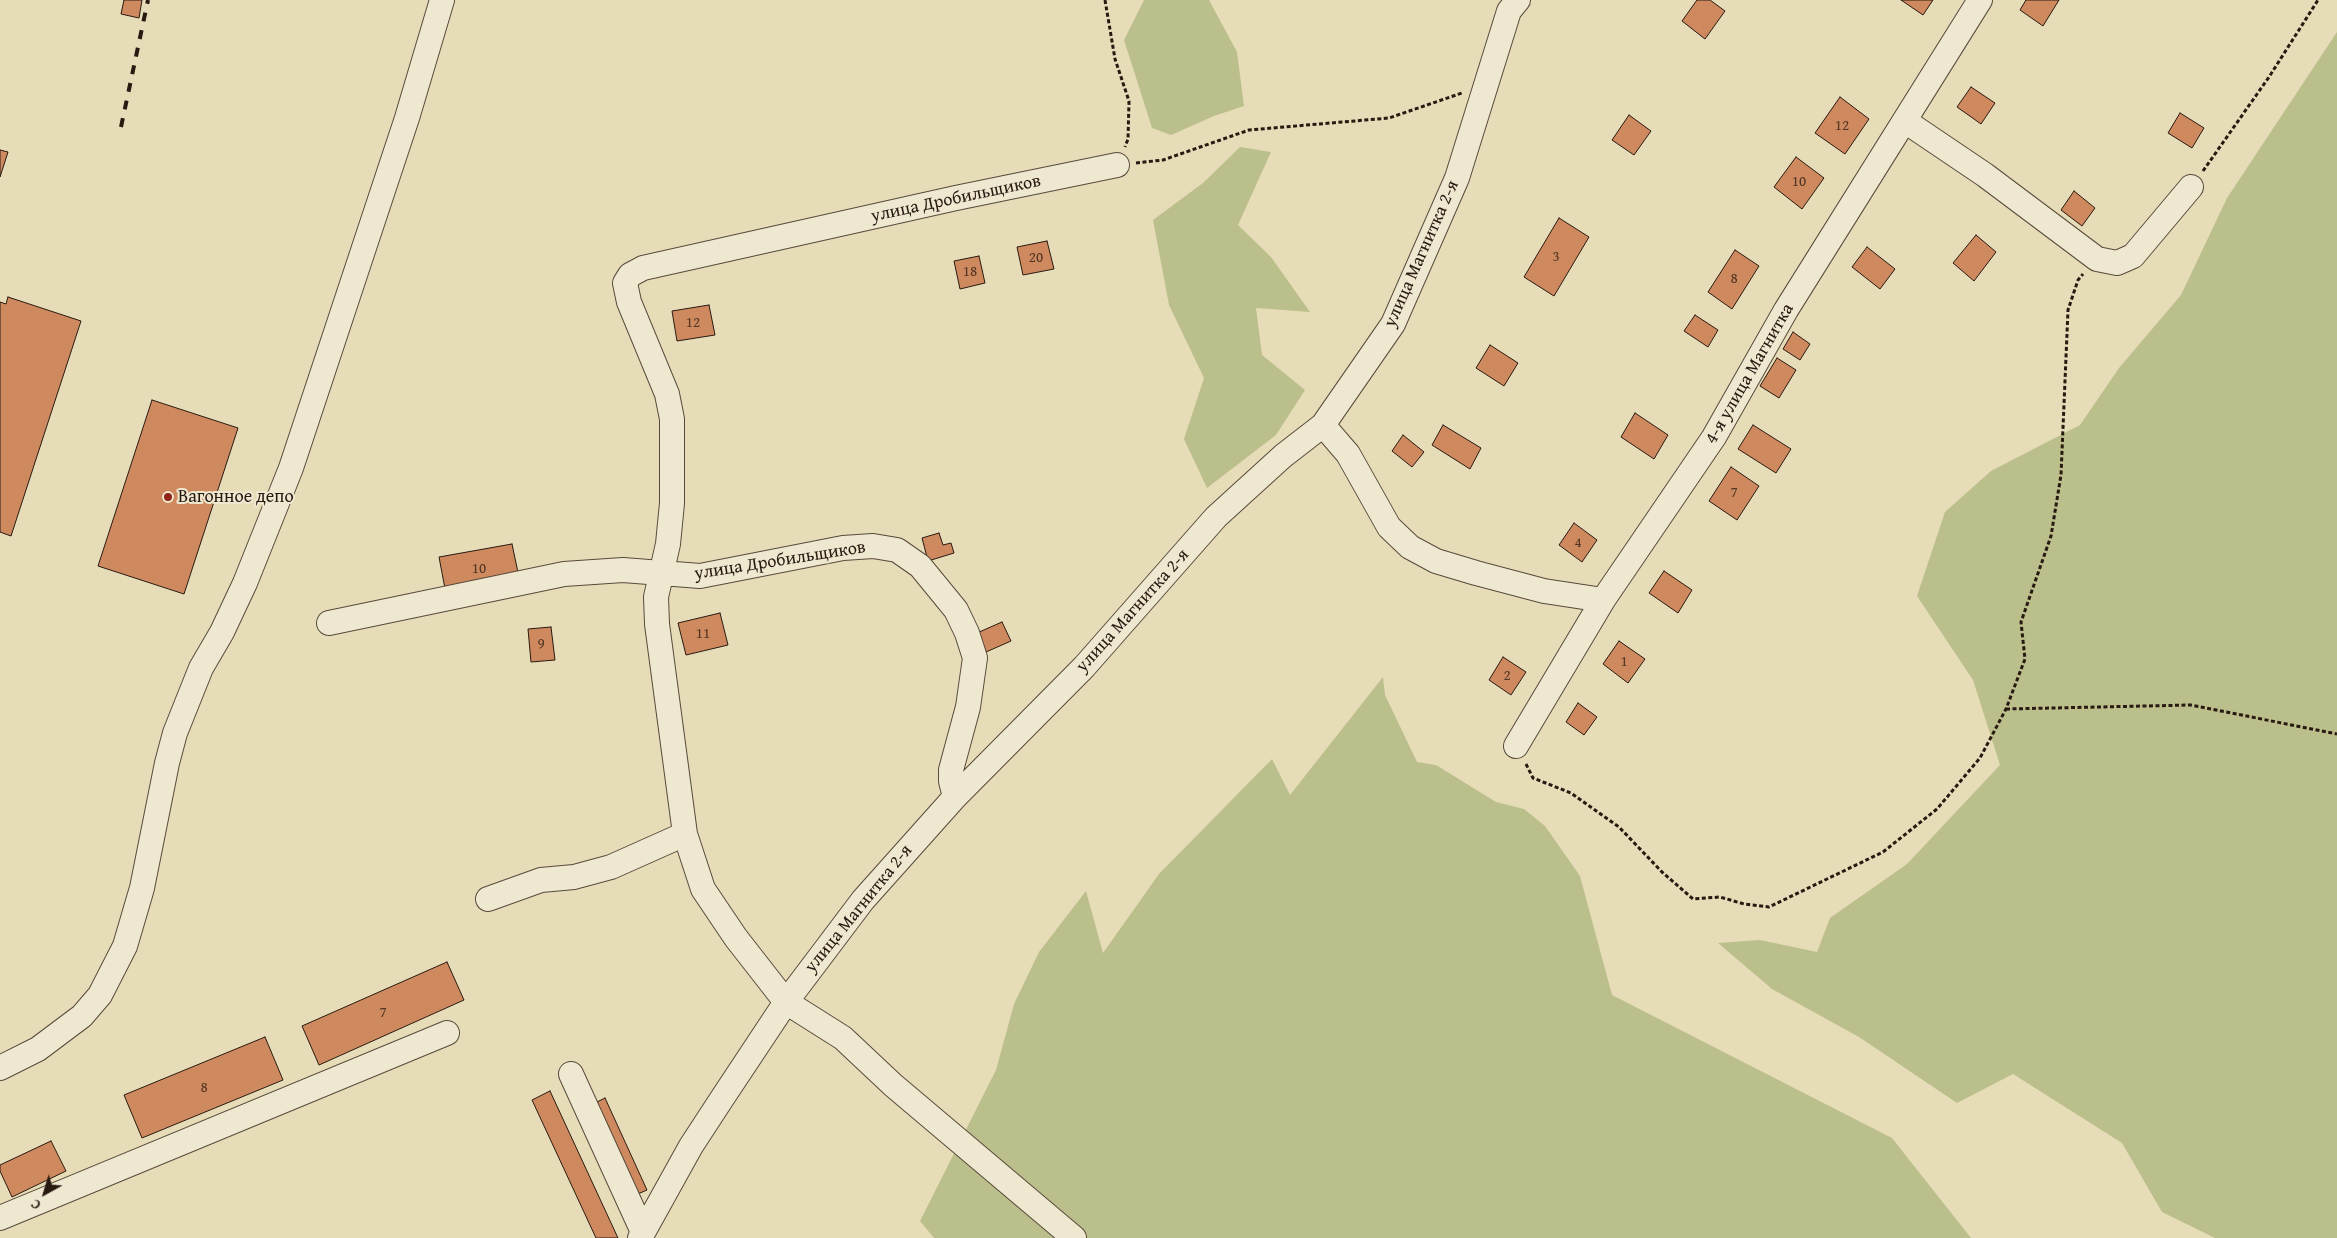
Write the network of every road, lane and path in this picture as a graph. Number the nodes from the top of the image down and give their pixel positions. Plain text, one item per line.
1 (442, 0) edge
2 (1105, 0) edge
3 (1518, 0) edge
4 (1980, 0) edge
5 (2318, 0) edge
6 (1486, 85) junction
7 (1905, 121) junction
8 (1117, 165) junction
9 (2191, 188) joint
10 (2097, 259) junction
11 (1324, 425) junction
12 (661, 573) junction
13 (1604, 600) junction
14 (328, 623) dead end
15 (2006, 709) junction
16 (2337, 734) edge
17 (1516, 746) joint
18 (956, 797) junction
19 (685, 834) junction
20 (488, 899) dead end
21 (786, 1002) junction
22 (447, 1033) dead end
23 (0, 1068) edge
24 (571, 1074) dead end
25 (0, 1218) edge
26 (641, 1235) edge
27 (1074, 1238) edge

1 - 23 street
2 - 8 path
3 - 6 street, улица Магнитка 2-я
4 - 7 street, 4-я улица Магнитка
5 - 9 path
6 - 8 path
6 - 11 street, улица Магнитка 2-я
7 - 10 street
7 - 13 street, 4-я улица Магнитка
8 - 12 street, улица Дробильщиков
9 - 10 street
10 - 15 path
11 - 13 street
11 - 18 street, улица Магнитка 2-я
12 - 14 street, улица Дробильщиков
12 - 18 street, улица Дробильщиков
12 - 19 street
13 - 17 street, 4-я улица Магнитка
15 - 16 path
15 - 17 path
18 - 21 street, улица Магнитка 2-я
19 - 20 street
19 - 21 street
21 - 26 street, улица Магнитка 2-я
21 - 27 street
22 - 25 street
24 - 26 street

